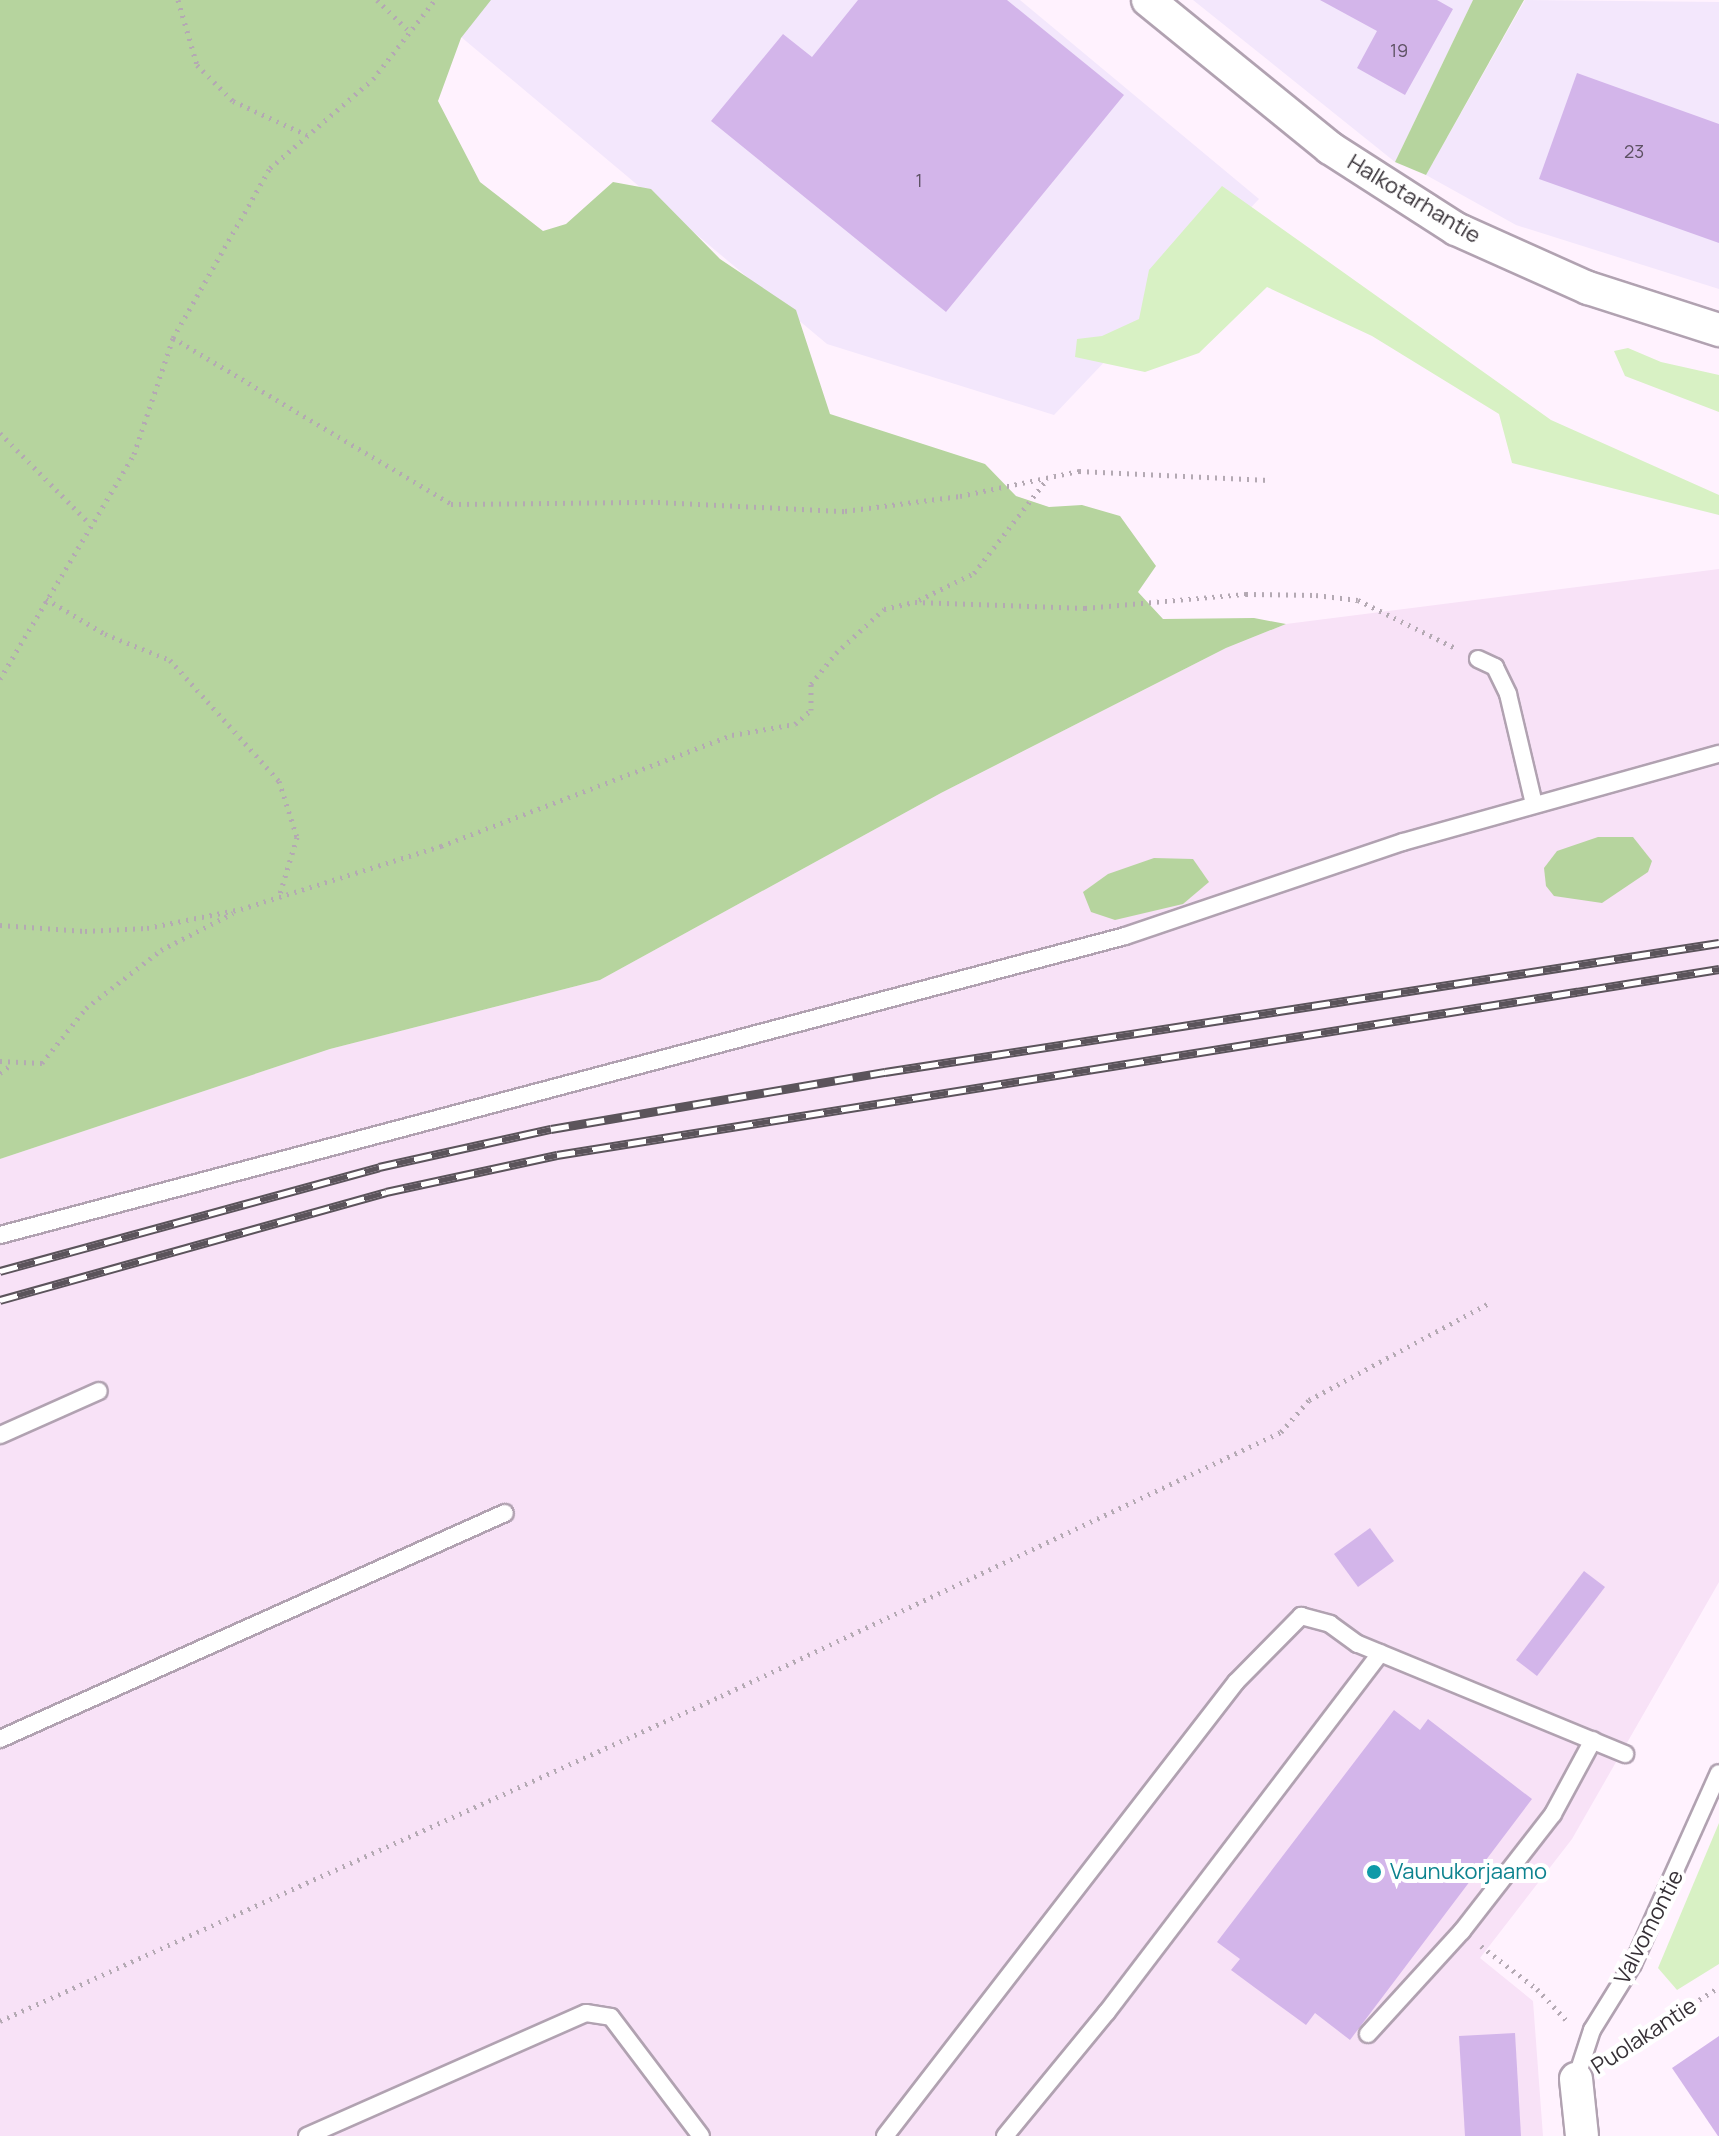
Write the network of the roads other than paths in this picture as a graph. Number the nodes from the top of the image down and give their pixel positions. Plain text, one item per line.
1 (1148, 0) edge
2 (1719, 330) edge
3 (1478, 659) road end
4 (1719, 754) edge
5 (1534, 804) junction
6 (0, 1235) edge
7 (99, 1391) dead end
8 (0, 1435) edge
9 (505, 1513) dead end
10 (1380, 1653) junction
11 (0, 1739) edge
12 (1593, 1740) junction
13 (1625, 1754) dead end
14 (1719, 1773) edge
15 (1368, 2034) dead end
16 (1576, 2079) joint
17 (307, 2136) edge
18 (701, 2136) edge
19 (885, 2136) edge
20 (1005, 2136) edge
21 (1582, 2136) edge

1 - 2 street, Halkotarhantie
3 - 5 lane
4 - 5 lane
5 - 6 lane
7 - 8 lane
9 - 11 lane
10 - 12 lane
10 - 19 lane
10 - 20 lane
12 - 13 lane
12 - 15 lane
14 - 16 lane, Valvomontie
16 - 21 street, Puolakantie
17 - 18 lane

